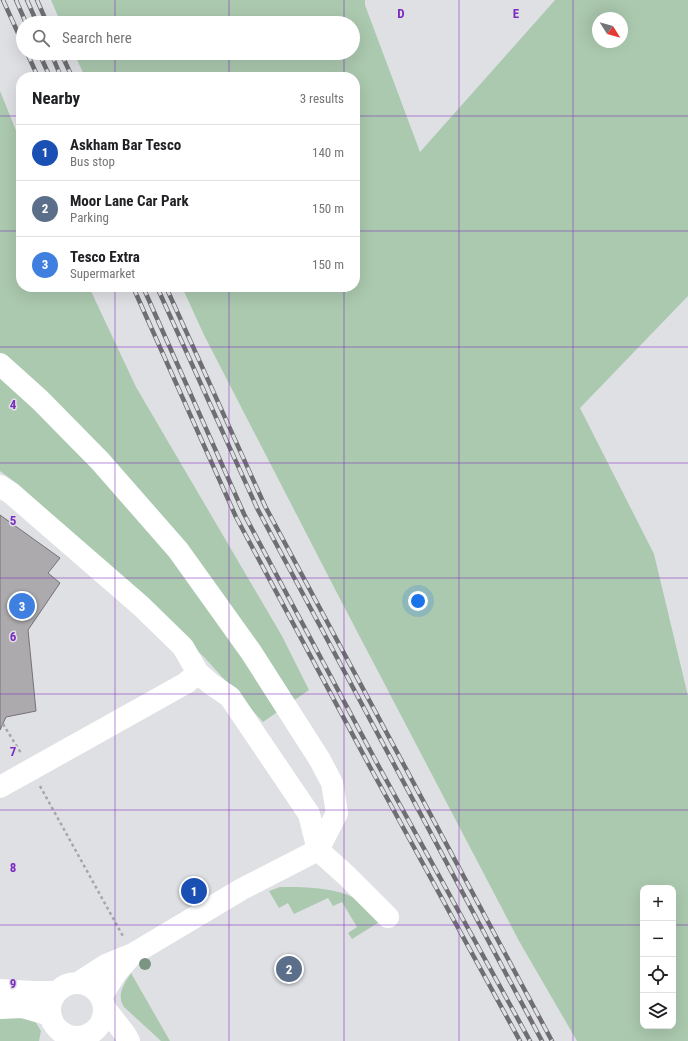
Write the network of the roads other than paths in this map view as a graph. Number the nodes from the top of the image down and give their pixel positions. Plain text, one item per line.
1 (0, 364) edge
2 (0, 486) edge
3 (198, 673) junction
4 (0, 787) edge
5 (318, 850) junction
6 (388, 918) dead end
7 (133, 954) junction
8 (78, 983) junction
9 (0, 990) edge
10 (56, 992) junction
11 (102, 1002) junction
12 (0, 1008) edge
13 (50, 1028) edge
14 (86, 1038) edge
15 (129, 1041) edge

1 - 5 street
2 - 3 street
3 - 4 street
3 - 5 street
5 - 6 street
5 - 7 street
7 - 8 street
7 - 11 street
8 - 10 street
8 - 11 street
9 - 10 street
10 - 13 street
11 - 14 street
11 - 15 street
12 - 13 street
13 - 14 street

